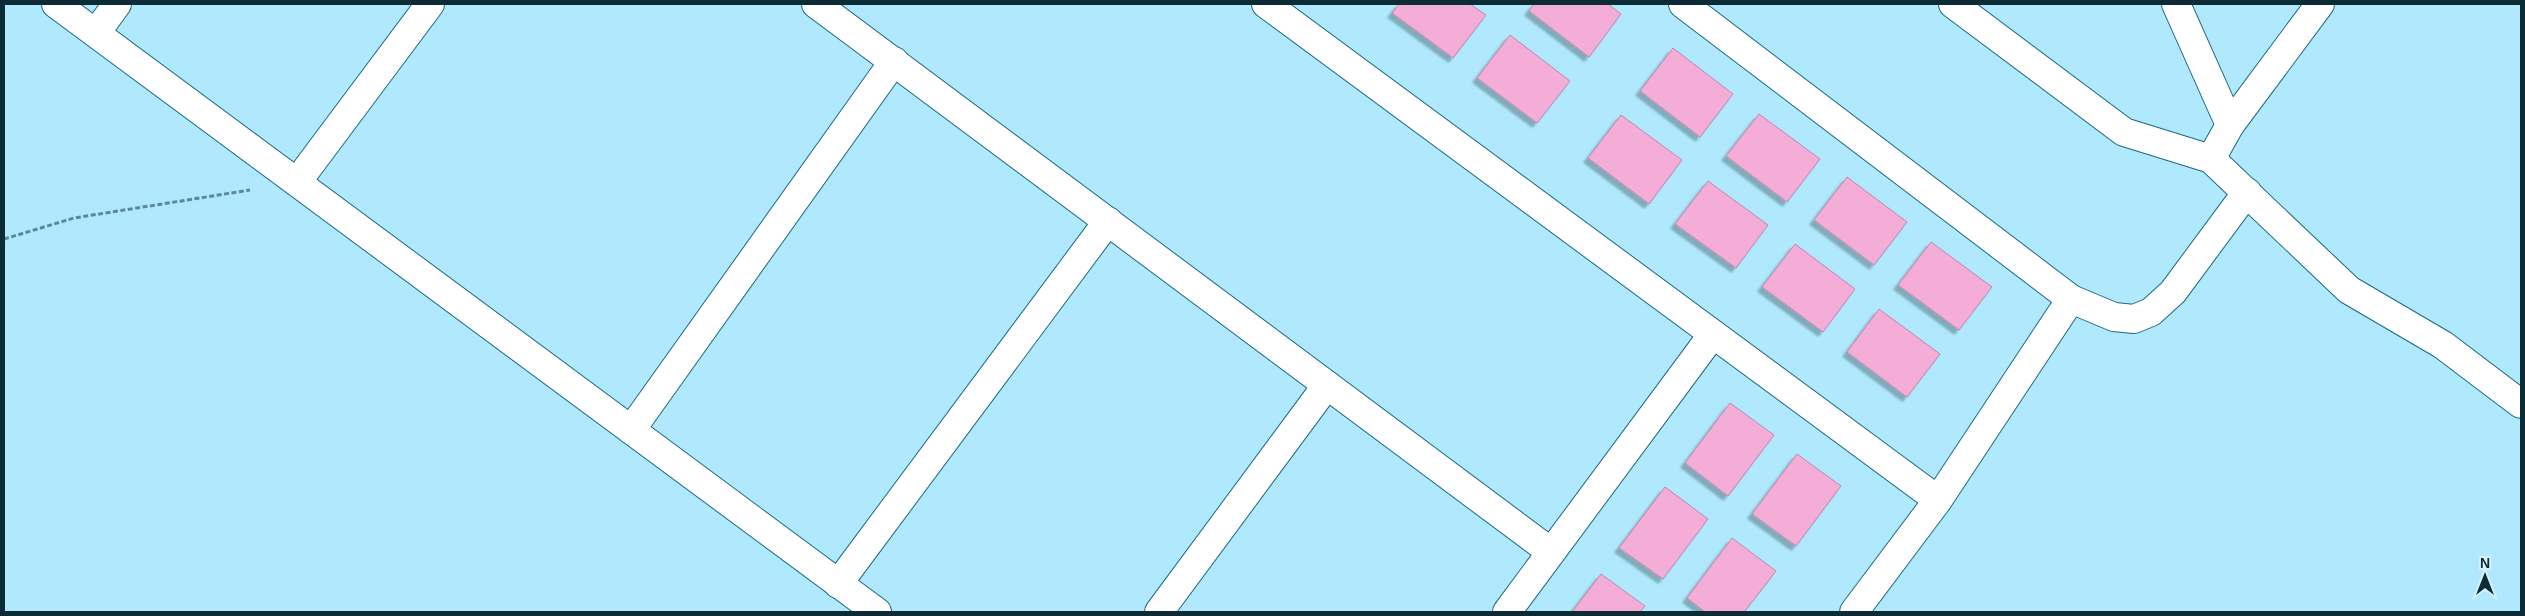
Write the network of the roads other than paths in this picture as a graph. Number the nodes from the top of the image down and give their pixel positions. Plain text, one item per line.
1 (56, 4) edge
2 (117, 4) edge
3 (430, 4) edge
4 (816, 4) edge
5 (1266, 4) edge
6 (1683, 4) edge
7 (1953, 4) edge
8 (2176, 4) edge
9 (2320, 4) edge
10 (96, 33) junction
11 (894, 61) junction
12 (2230, 125) junction
13 (2211, 159) junction
14 (297, 182) junction
15 (2247, 192) junction
16 (1108, 221) junction
17 (2071, 299) junction
18 (1713, 334) junction
19 (1327, 385) junction
20 (2521, 404) edge
21 (631, 430) junction
22 (1938, 500) junction
23 (1551, 552) junction
24 (838, 584) junction
25 (877, 612) edge
26 (1159, 612) edge
27 (1508, 612) edge
28 (1854, 612) edge

1 - 10 street
2 - 10 street
3 - 14 street
4 - 11 street
5 - 18 street
6 - 17 street
7 - 13 street
8 - 12 street
9 - 12 street
10 - 14 street
11 - 16 street
11 - 21 street
12 - 13 street
13 - 15 street
14 - 21 street
15 - 17 street
15 - 20 street
16 - 19 street
16 - 24 street
17 - 22 street
18 - 22 street
18 - 23 street
19 - 23 street
19 - 26 street
21 - 24 street
22 - 28 street
23 - 27 street
24 - 25 street

